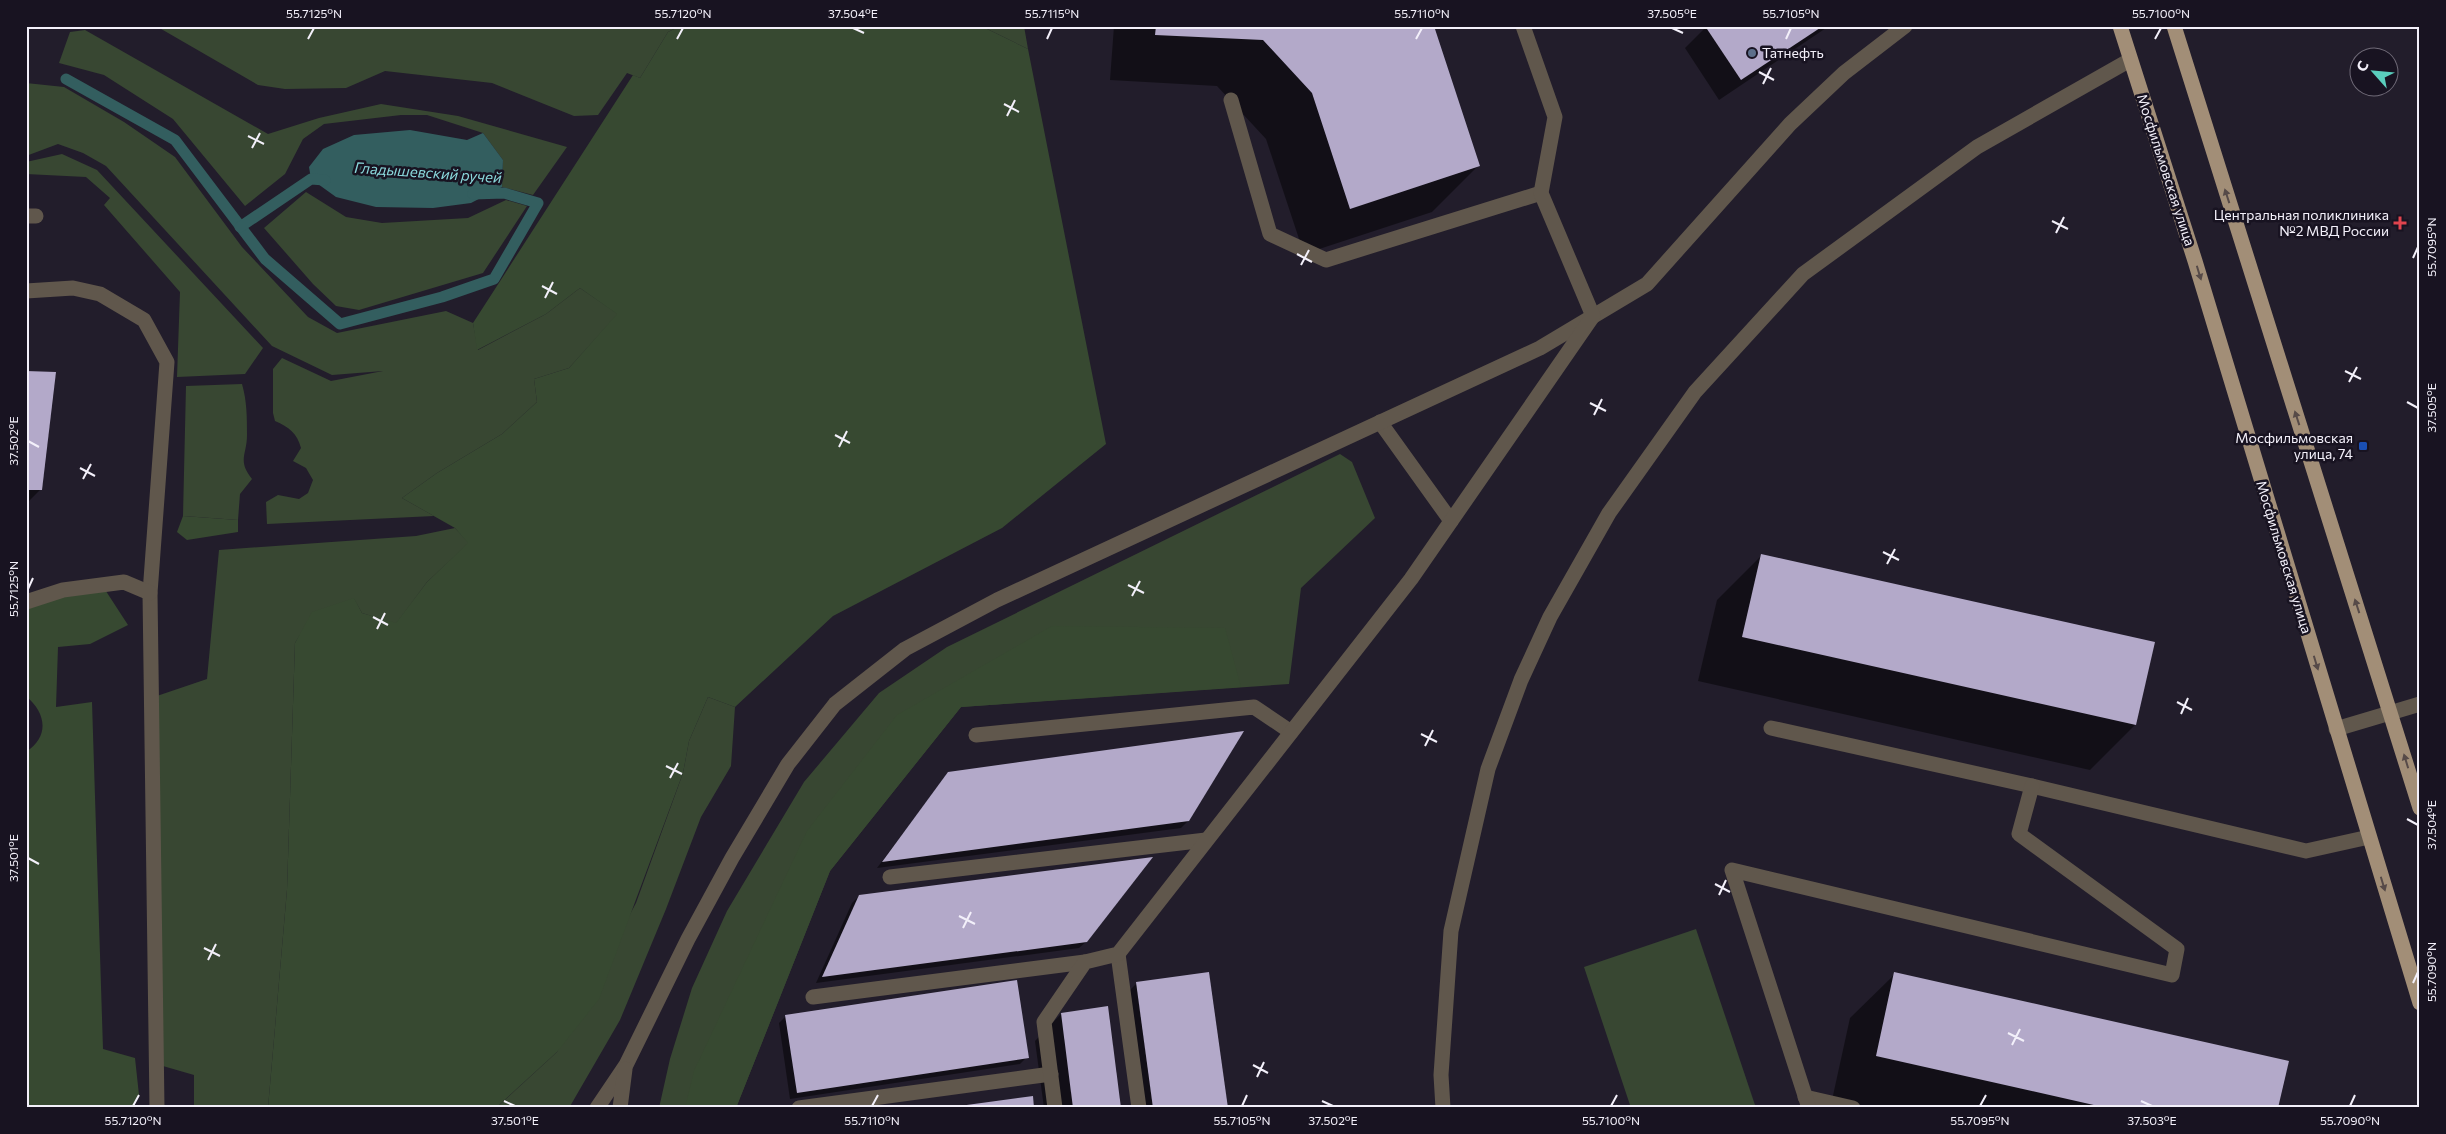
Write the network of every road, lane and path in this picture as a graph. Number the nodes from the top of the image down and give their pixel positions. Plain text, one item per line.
1 (1522, 26) edge
2 (1904, 26) edge
3 (2120, 26) edge
4 (2174, 26) edge
5 (2130, 60) junction
6 (1231, 100) dead end
7 (1542, 193) junction
8 (26, 291) edge
9 (1593, 316) junction
10 (1380, 422) junction
11 (1451, 521) junction
12 (150, 593) junction
13 (26, 602) edge
14 (2420, 704) edge
15 (2391, 713) junction
16 (1771, 728) dead end
17 (2336, 729) junction
18 (1291, 732) junction
19 (976, 735) dead end
20 (2032, 786) junction
21 (2420, 808) edge
22 (2369, 837) junction
23 (1206, 840) junction
24 (890, 877) dead end
25 (1118, 954) junction
26 (1085, 962) junction
27 (813, 997) dead end
28 (2420, 1003) edge
29 (626, 1065) junction
30 (1051, 1074) junction
31 (1807, 1102) edge
32 (157, 1108) edge
33 (596, 1108) edge
34 (620, 1108) edge
35 (799, 1108) edge
36 (1055, 1108) edge
37 (1139, 1108) edge
38 (1444, 1108) edge
39 (1853, 1108) edge

1 - 7 street
2 - 9 street
3 - 5 main road, Мосфильмовская улица
15 -> 4 main road
5 -> 17 main road, Мосфильмовская улица
5 - 38 street
6 - 7 street
7 - 9 street
8 - 12 street
9 - 10 street
9 - 11 street
10 - 11 street
10 - 29 street
11 - 18 street
12 - 13 street
12 - 32 street
14 - 15 street
15 - 17 street
21 -> 15 main road
16 - 20 street
17 - 22 main road, Мосфильмовская улица
18 - 19 street
18 - 23 street
20 - 22 street
20 - 31 street
22 -> 28 main road, Мосфильмовская улица
23 - 24 street
23 - 25 street
25 - 26 street
25 - 37 street
26 - 27 street
26 - 30 street
29 - 33 street
29 - 34 street
30 - 35 street
30 - 36 street
31 - 39 street

